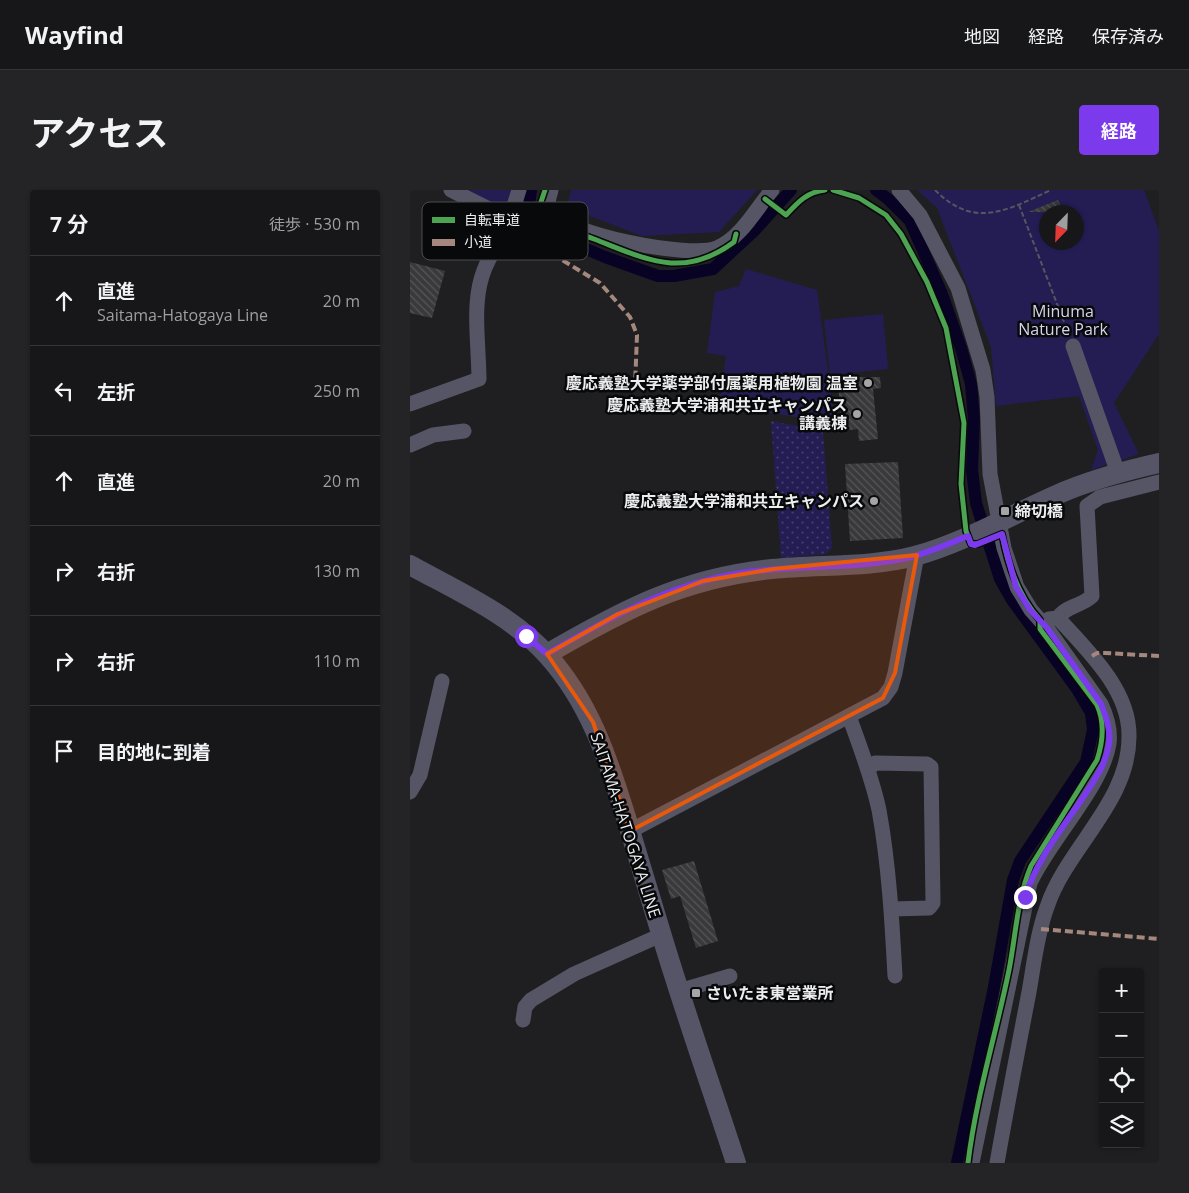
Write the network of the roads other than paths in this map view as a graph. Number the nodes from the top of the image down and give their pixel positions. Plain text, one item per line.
1 (451, 190) edge
2 (519, 190) edge
3 (772, 190) edge
4 (899, 190) edge
5 (474, 202) edge
6 (515, 202) edge
7 (588, 231) edge
8 (487, 260) edge
9 (1073, 346) road end
10 (410, 404) edge
11 (464, 431) dead end
12 (410, 445) edge
13 (1159, 463) edge
14 (1118, 473) junction
15 (1159, 482) edge
16 (997, 523) junction
17 (917, 555) junction
18 (410, 565) edge
19 (1058, 618) junction
20 (1040, 620) junction
21 (547, 654) junction
22 (442, 681) dead end
23 (849, 716) junction
24 (868, 769) junction
25 (410, 792) edge
26 (630, 831) junction
27 (892, 909) junction
28 (661, 935) junction
29 (730, 976) dead end
30 (895, 976) dead end
31 (679, 991) junction
32 (523, 1020) dead end
33 (736, 1163) edge
34 (972, 1163) edge
35 (996, 1163) edge

1 - 5 street
2 - 6 street
3 - 7 street
4 - 16 street
8 - 10 street
9 - 14 street
11 - 12 street
13 - 14 main road
14 - 16 main road
15 - 19 street
16 - 17 main road
16 - 20 street
17 - 21 main road
17 - 23 street
18 - 21 main road, SAITAMA-HATOGAYA LINE
19 - 20 street
19 - 35 street
20 - 34 street
21 - 26 main road, SAITAMA-HATOGAYA LINE
22 - 25 street
23 - 24 street
23 - 26 street
24 - 27 street
24 - 27 street
26 - 28 main road, SAITAMA-HATOGAYA LINE
27 - 30 street
28 - 31 main road, SAITAMA-HATOGAYA LINE
28 - 32 street
29 - 31 street
31 - 33 main road, SAITAMA-HATOGAYA LINE

